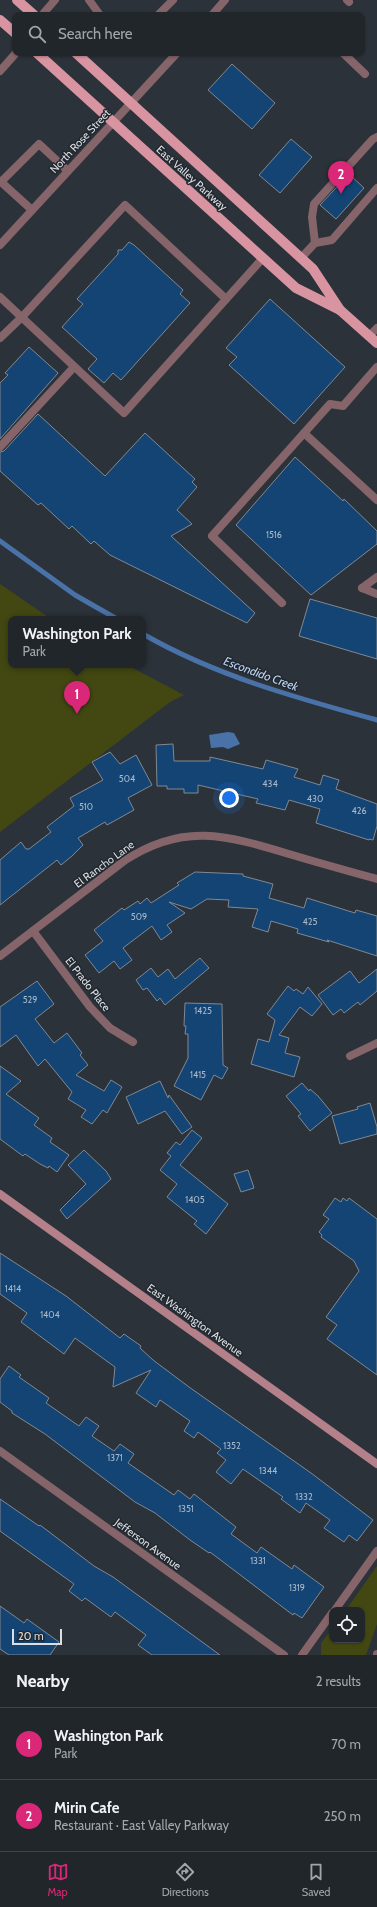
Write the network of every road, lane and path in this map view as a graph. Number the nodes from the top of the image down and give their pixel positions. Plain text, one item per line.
1 (18, 0) edge
2 (55, 0) edge
3 (89, 0) edge
4 (173, 0) edge
5 (225, 0) edge
6 (31, 12) edge
7 (45, 12) edge
8 (98, 12) edge
9 (161, 12) edge
10 (215, 12) edge
11 (0, 20) edge
12 (12, 30) edge
13 (13, 56) edge
14 (40, 56) edge
15 (79, 56) edge
16 (174, 56) edge
17 (346, 56) edge
18 (0, 71) edge
19 (365, 74) dead end
20 (131, 103) junction
21 (113, 122) junction
22 (377, 137) edge
23 (68, 171) junction
24 (0, 181) edge
25 (377, 188) edge
26 (32, 210) junction
27 (315, 242) junction
28 (0, 245) edge
29 (263, 258) junction
30 (301, 258) junction
31 (0, 296) edge
32 (226, 299) junction
33 (340, 310) junction
34 (22, 317) junction
35 (377, 328) edge
36 (369, 336) junction
37 (0, 338) edge
38 (377, 343) edge
39 (74, 367) junction
40 (377, 367) edge
41 (304, 433) junction
42 (0, 447) edge
43 (377, 500) edge
44 (377, 577) edge
45 (377, 594) edge
46 (282, 603) dead end
47 (377, 879) edge
48 (33, 931) junction
49 (0, 956) edge
50 (133, 1042) dead end
51 (377, 1043) edge
52 (350, 1056) dead end
53 (0, 1194) edge
54 (0, 1451) edge
55 (377, 1464) edge
56 (377, 1551) edge
57 (336, 1607) edge
58 (329, 1618) edge
59 (284, 1655) edge
60 (302, 1655) edge

1 - 6 main road
2 - 7 street
3 - 8 street
4 - 9 street
5 - 10 street
11 - 12 main road
13 - 18 street
14 - 21 main road, East Valley Parkway
15 - 20 main road, East Valley Parkway
16 - 20 street, North Rose Street
17 - 19 street
20 - 21 street, North Rose Street
20 - 30 main road, East Valley Parkway
21 - 23 street, North Rose Street
21 - 29 main road, East Valley Parkway
22 - 27 street
23 - 24 street
23 - 26 street, North Rose Street
24 - 26 street
25 - 27 street
26 - 28 street, North Rose Street
27 - 30 street
29 - 32 street
29 - 33 main road, East Valley Parkway
30 - 33 main road, East Valley Parkway
31 - 34 street
32 - 34 street
32 - 39 street
33 - 36 main road, East Valley Parkway
34 - 37 street
34 - 39 street
35 - 36 street
36 - 38 main road, East Valley Parkway
39 - 42 street
40 - 41 street
41 - 43 street
41 - 46 street
44 - 45 street
47 - 48 street, El Rancho Lane
48 - 49 street, El Rancho Lane
48 - 50 street, El Prado Place
51 - 52 street
53 - 55 main road, East Washington Avenue
54 - 59 street, Jefferson Avenue
56 - 57 street
58 - 60 street

